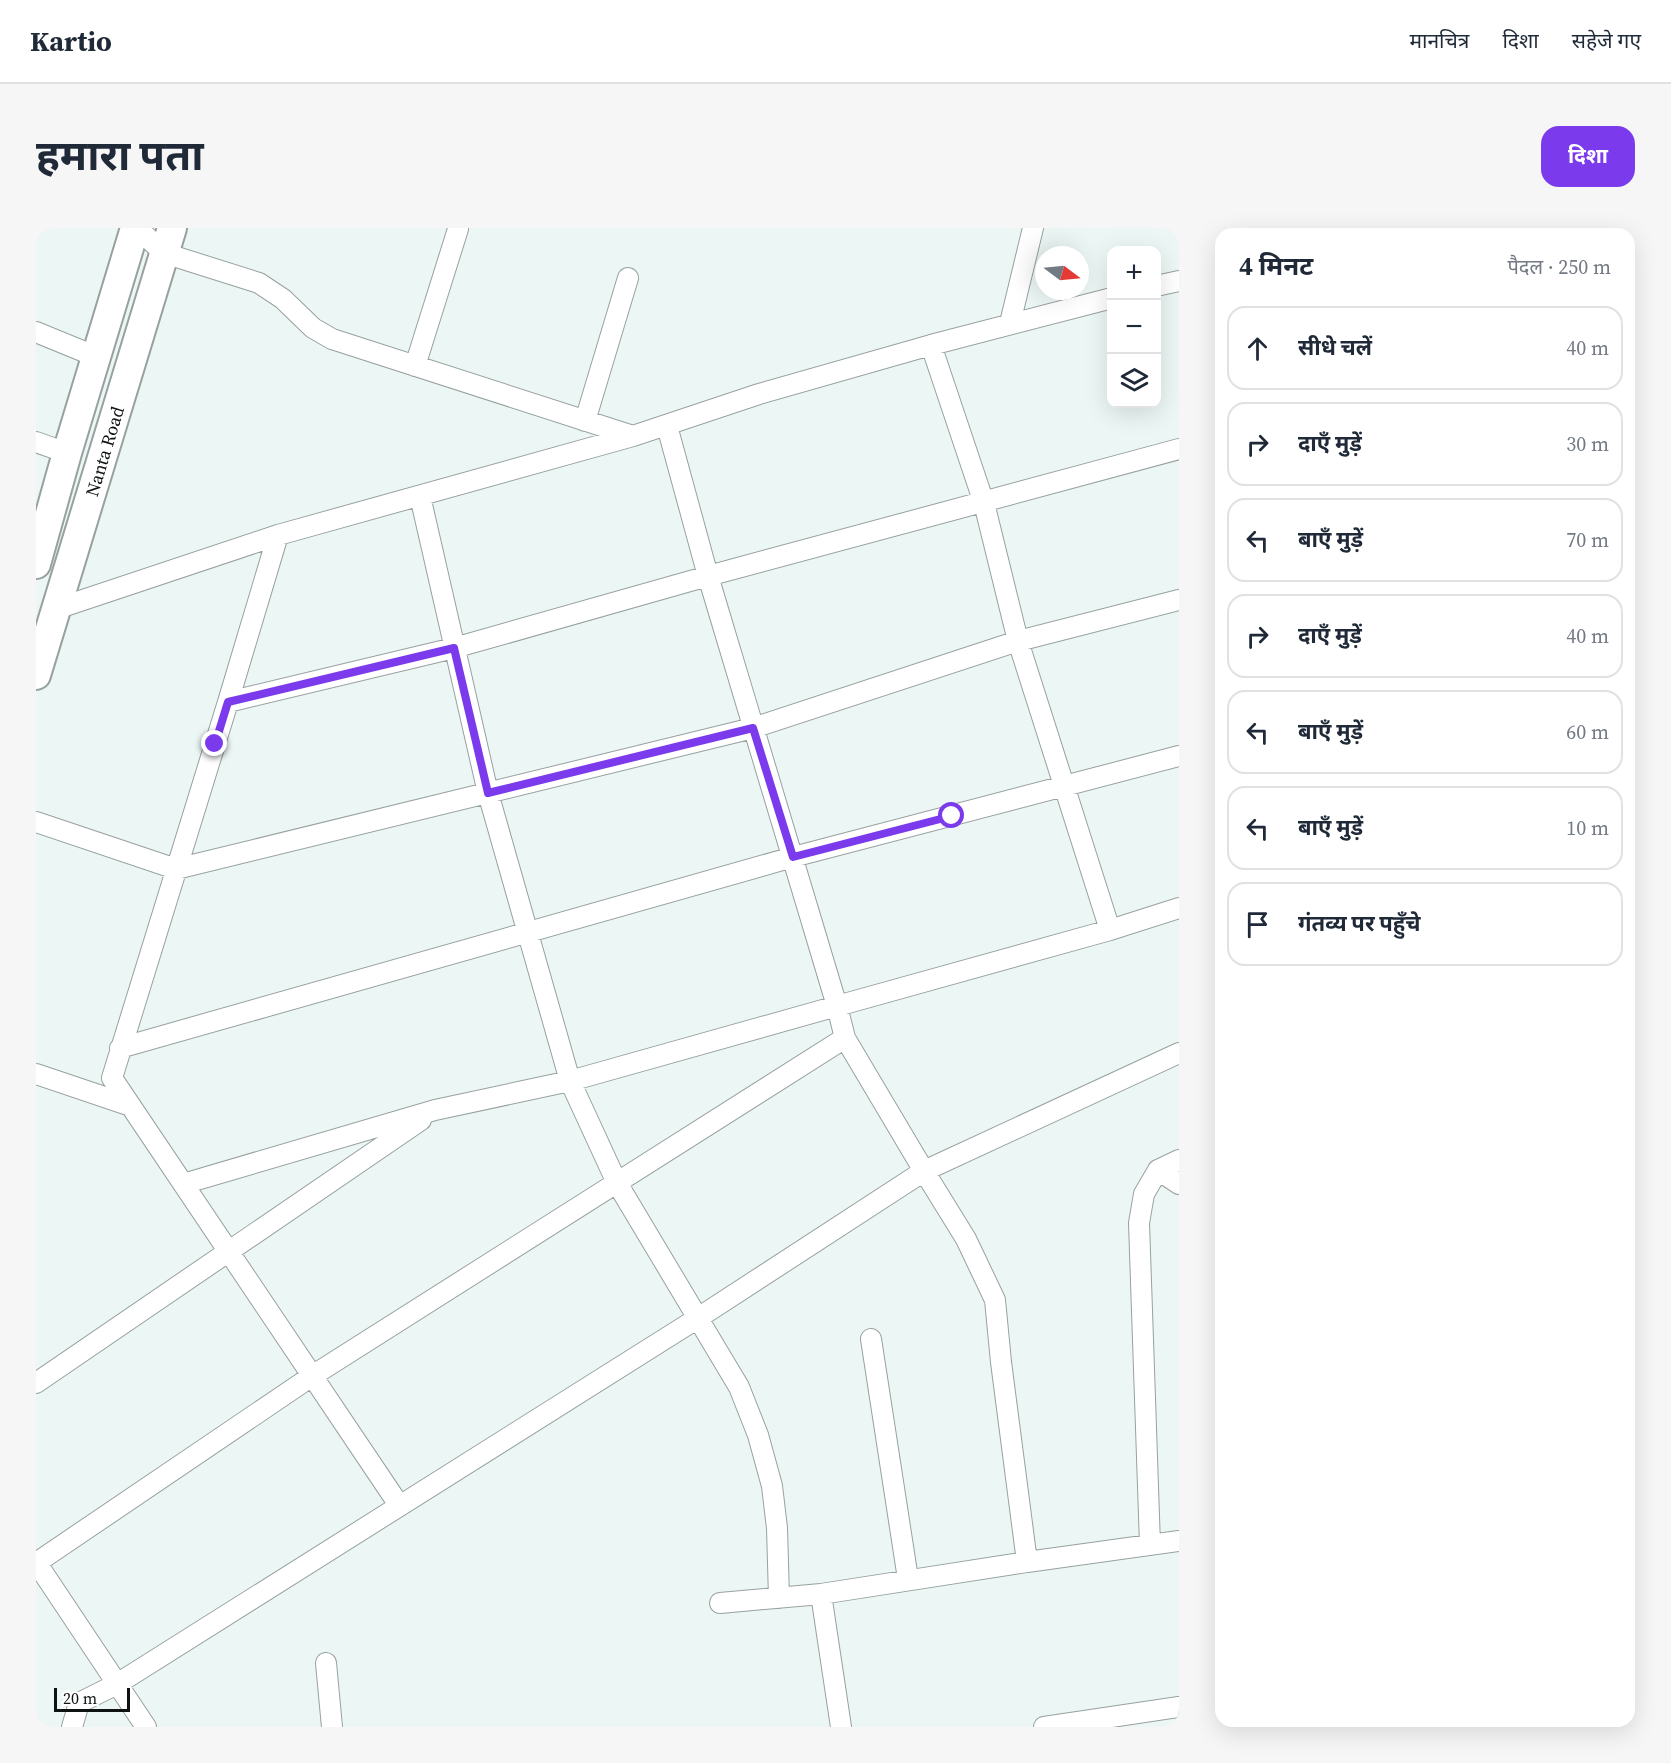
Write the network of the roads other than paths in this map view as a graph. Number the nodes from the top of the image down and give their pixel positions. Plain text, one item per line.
1 (136, 228) edge
2 (1033, 228) edge
3 (458, 229) edge
4 (168, 240) edge
5 (628, 278) dead end
6 (1179, 281) edge
7 (1161, 285) edge
8 (1107, 299) edge
9 (1010, 323) junction
10 (36, 332) edge
11 (931, 345) junction
12 (97, 357) junction
13 (416, 366) junction
14 (585, 421) junction
15 (667, 426) junction
16 (633, 436) junction
17 (36, 442) edge
18 (1179, 448) edge
19 (67, 453) junction
20 (420, 496) junction
21 (984, 502) junction
22 (278, 535) junction
23 (38, 548) edge
24 (708, 576) junction
25 (1179, 600) edge
26 (56, 609) junction
27 (1018, 641) junction
28 (454, 648) junction
29 (36, 675) edge
30 (228, 702) junction
31 (753, 728) junction
32 (1179, 756) edge
33 (1065, 787) junction
34 (488, 793) junction
35 (36, 822) edge
36 (793, 857) junction
37 (176, 870) junction
38 (1179, 908) edge
39 (1110, 930) junction
40 (528, 932) junction
41 (837, 1006) junction
42 (845, 1038) junction
43 (120, 1048) junction
44 (1179, 1053) edge
45 (36, 1074) edge
46 (570, 1081) junction
47 (130, 1106) junction
48 (435, 1110) junction
49 (1179, 1160) edge
50 (1158, 1170) junction
51 (924, 1171) junction
52 (616, 1183) junction
53 (183, 1184) junction
54 (1179, 1184) edge
55 (228, 1251) junction
56 (698, 1318) junction
57 (871, 1340) dead end
58 (312, 1376) junction
59 (36, 1383) edge
60 (399, 1505) junction
61 (1179, 1541) edge
62 (1150, 1545) junction
63 (36, 1562) edge
64 (1027, 1562) junction
65 (908, 1579) junction
66 (821, 1594) junction
67 (779, 1598) junction
68 (720, 1603) dead end
69 (326, 1663) dead end
70 (117, 1684) junction
71 (1179, 1707) edge
72 (1145, 1720) edge
73 (72, 1727) edge
74 (146, 1727) edge
75 (332, 1727) edge
76 (841, 1727) edge
77 (1044, 1727) edge

1 - 4 street
1 - 12 main road, Nanta Road
2 - 9 street
3 - 13 street
4 - 13 street
4 - 26 main road, Nanta Road
5 - 14 street
6 - 7 street
8 - 9 street
9 - 11 street
10 - 12 street
11 - 15 street
11 - 21 street
12 - 19 main road, Nanta Road
13 - 14 street
14 - 16 street
15 - 16 street
15 - 24 street
16 - 20 street
17 - 19 street
18 - 21 street
19 - 23 main road, Nanta Road
20 - 22 street
20 - 28 street
21 - 24 street
21 - 27 street
22 - 26 street
22 - 30 street
24 - 28 street
24 - 31 street
25 - 27 street
26 - 29 main road, Nanta Road
27 - 31 street
27 - 33 street
28 - 30 street
28 - 34 street
30 - 37 street
31 - 34 street
31 - 36 street
32 - 33 street
33 - 36 street
33 - 39 street
34 - 37 street
34 - 40 street
35 - 37 street
36 - 40 street
36 - 41 street
37 - 43 street
38 - 39 street
39 - 41 street
40 - 43 street
40 - 46 street
41 - 42 street
41 - 46 street
42 - 51 street
42 - 52 street
43 - 47 street
44 - 51 street
45 - 47 street
46 - 48 street
46 - 52 street
47 - 53 street
48 - 53 street
48 - 55 street
49 - 50 street
50 - 54 street
50 - 62 street
51 - 56 street
51 - 64 street
52 - 56 street
52 - 58 street
53 - 55 street
55 - 58 street
55 - 59 street
56 - 60 street
56 - 67 street
57 - 65 street
58 - 60 street
58 - 63 street
60 - 70 street
61 - 62 street
62 - 64 street
63 - 70 street
64 - 65 street
65 - 66 street
66 - 67 street
66 - 76 street
67 - 68 street
69 - 75 street
70 - 73 street
70 - 74 street
71 - 72 street
72 - 77 street

